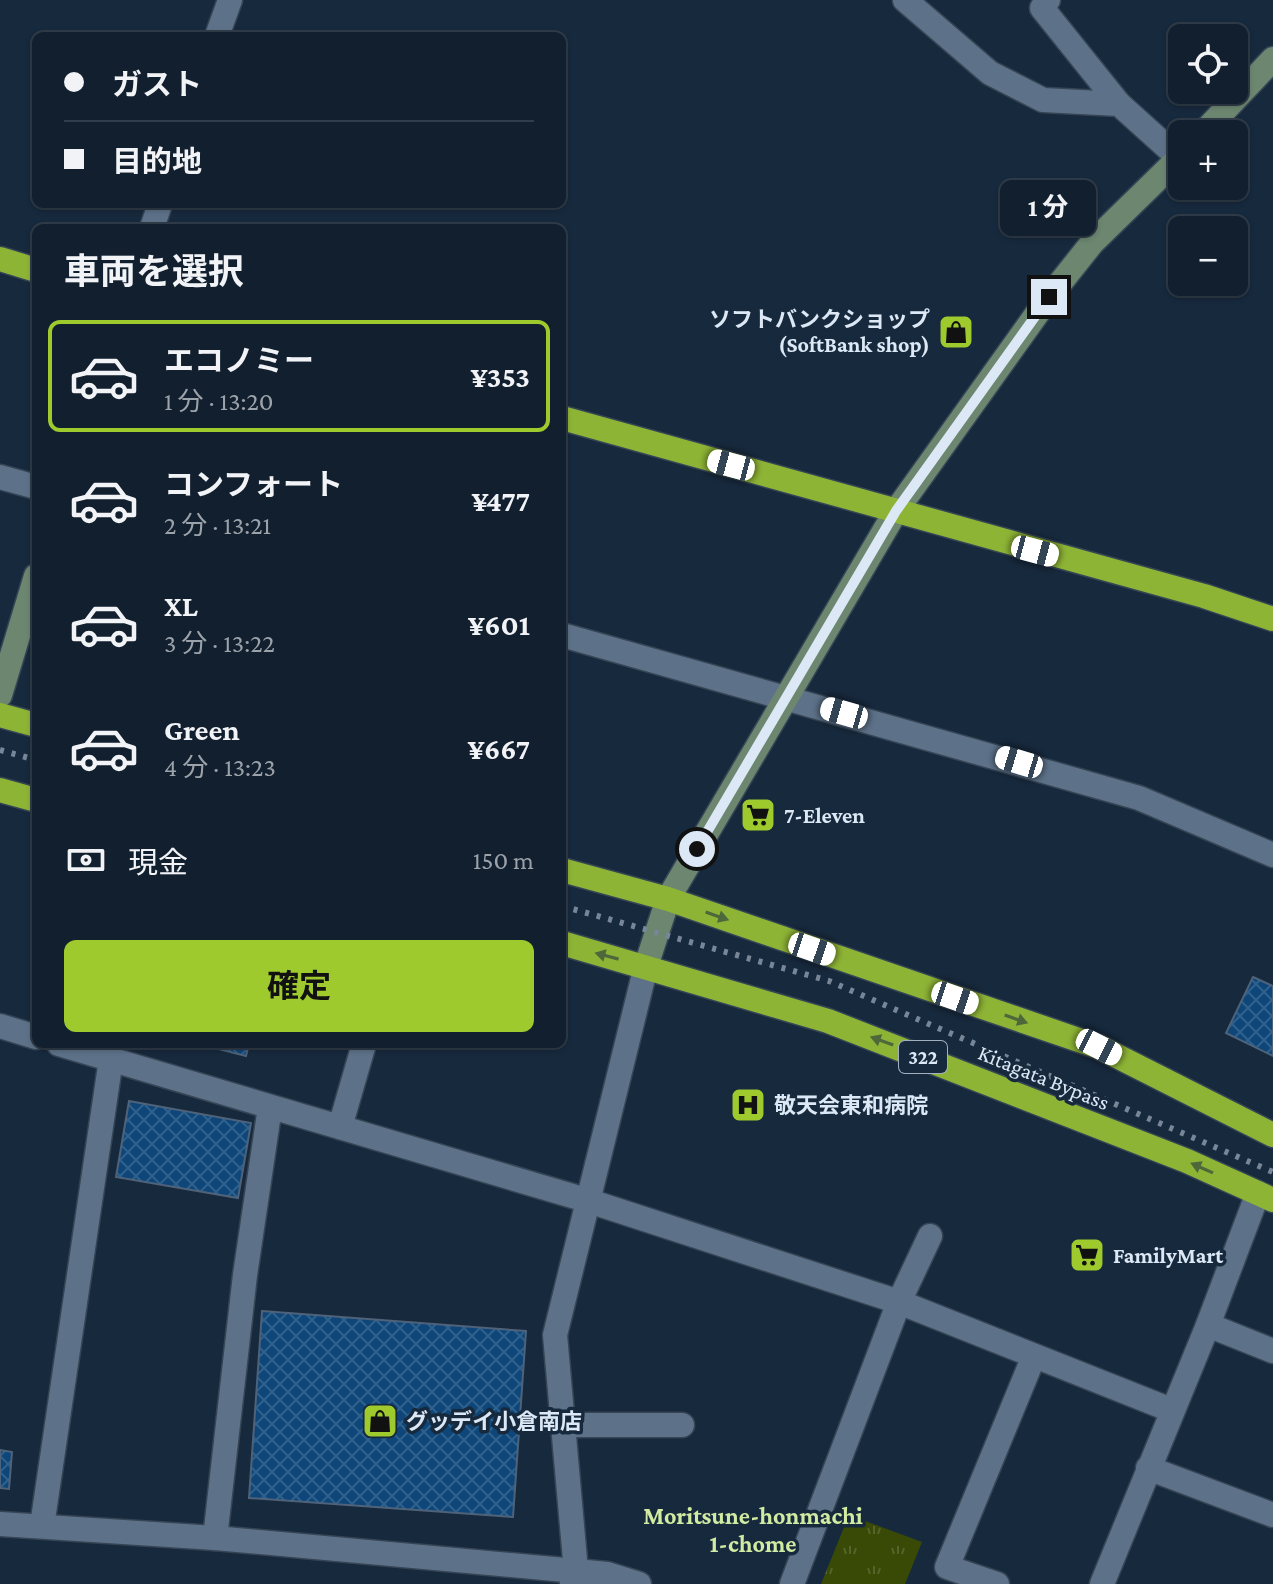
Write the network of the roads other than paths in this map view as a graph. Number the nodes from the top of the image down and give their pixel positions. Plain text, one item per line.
1 (230, 0) edge
2 (905, 0) edge
3 (1048, 0) edge
4 (218, 32) edge
5 (1273, 59) edge
6 (1119, 104) junction
7 (1215, 120) edge
8 (1168, 147) edge
9 (1168, 169) edge
10 (0, 259) edge
11 (32, 269) edge
12 (566, 419) edge
13 (0, 477) edge
14 (32, 486) edge
15 (896, 511) junction
16 (32, 589) edge
17 (1273, 619) edge
18 (566, 636) edge
19 (0, 695) edge
20 (786, 697) junction
21 (0, 715) edge
22 (32, 724) edge
23 (0, 790) edge
24 (32, 799) edge
25 (1273, 855) edge
26 (566, 871) edge
27 (668, 899) junction
28 (566, 944) edge
29 (646, 966) junction
30 (1, 1029) edge
31 (32, 1036) edge
32 (73, 1048) edge
33 (363, 1048) edge
34 (111, 1059) junction
35 (270, 1107) junction
36 (340, 1127) junction
37 (1273, 1135) edge
38 (1266, 1196) edge
39 (586, 1200) junction
40 (930, 1236) dead end
41 (899, 1302) junction
42 (1208, 1325) junction
43 (1273, 1351) edge
44 (1034, 1356) junction
45 (1171, 1410) junction
46 (563, 1425) junction
47 (682, 1425) dead end
48 (1148, 1468) junction
49 (1273, 1515) edge
50 (0, 1524) edge
51 (42, 1526) junction
52 (215, 1538) junction
53 (574, 1577) edge
54 (639, 1584) edge
55 (792, 1584) edge
56 (997, 1584) edge
57 (1102, 1584) edge

1 - 4 street
2 - 6 street
3 - 6 street
5 - 7 street
6 - 8 street
9 - 15 street
10 - 11 highway
12 - 15 highway
13 - 14 street
15 - 17 highway
15 - 20 street
16 - 19 street
18 - 20 street
20 - 25 street
20 - 27 street
21 - 22 highway
23 - 24 highway
26 - 27 highway, Kitagata Bypass
27 - 29 street
27 -> 37 highway, Kitagata Bypass
29 -> 28 highway, Kitagata Bypass / 322
38 -> 29 highway, Kitagata Bypass / 322
29 - 39 street
30 - 31 street
32 - 34 street
33 - 36 street
34 - 35 street
34 - 51 street
35 - 36 street
35 - 52 street
36 - 39 street
38 - 42 street
39 - 41 street
39 - 46 street
40 - 41 street
41 - 44 street
41 - 55 street
42 - 43 street
42 - 45 street
44 - 45 street
44 - 56 street
45 - 48 street
46 - 47 street
46 - 53 street
48 - 49 street
48 - 57 street
50 - 51 street
51 - 52 street
52 - 53 street
53 - 54 street

